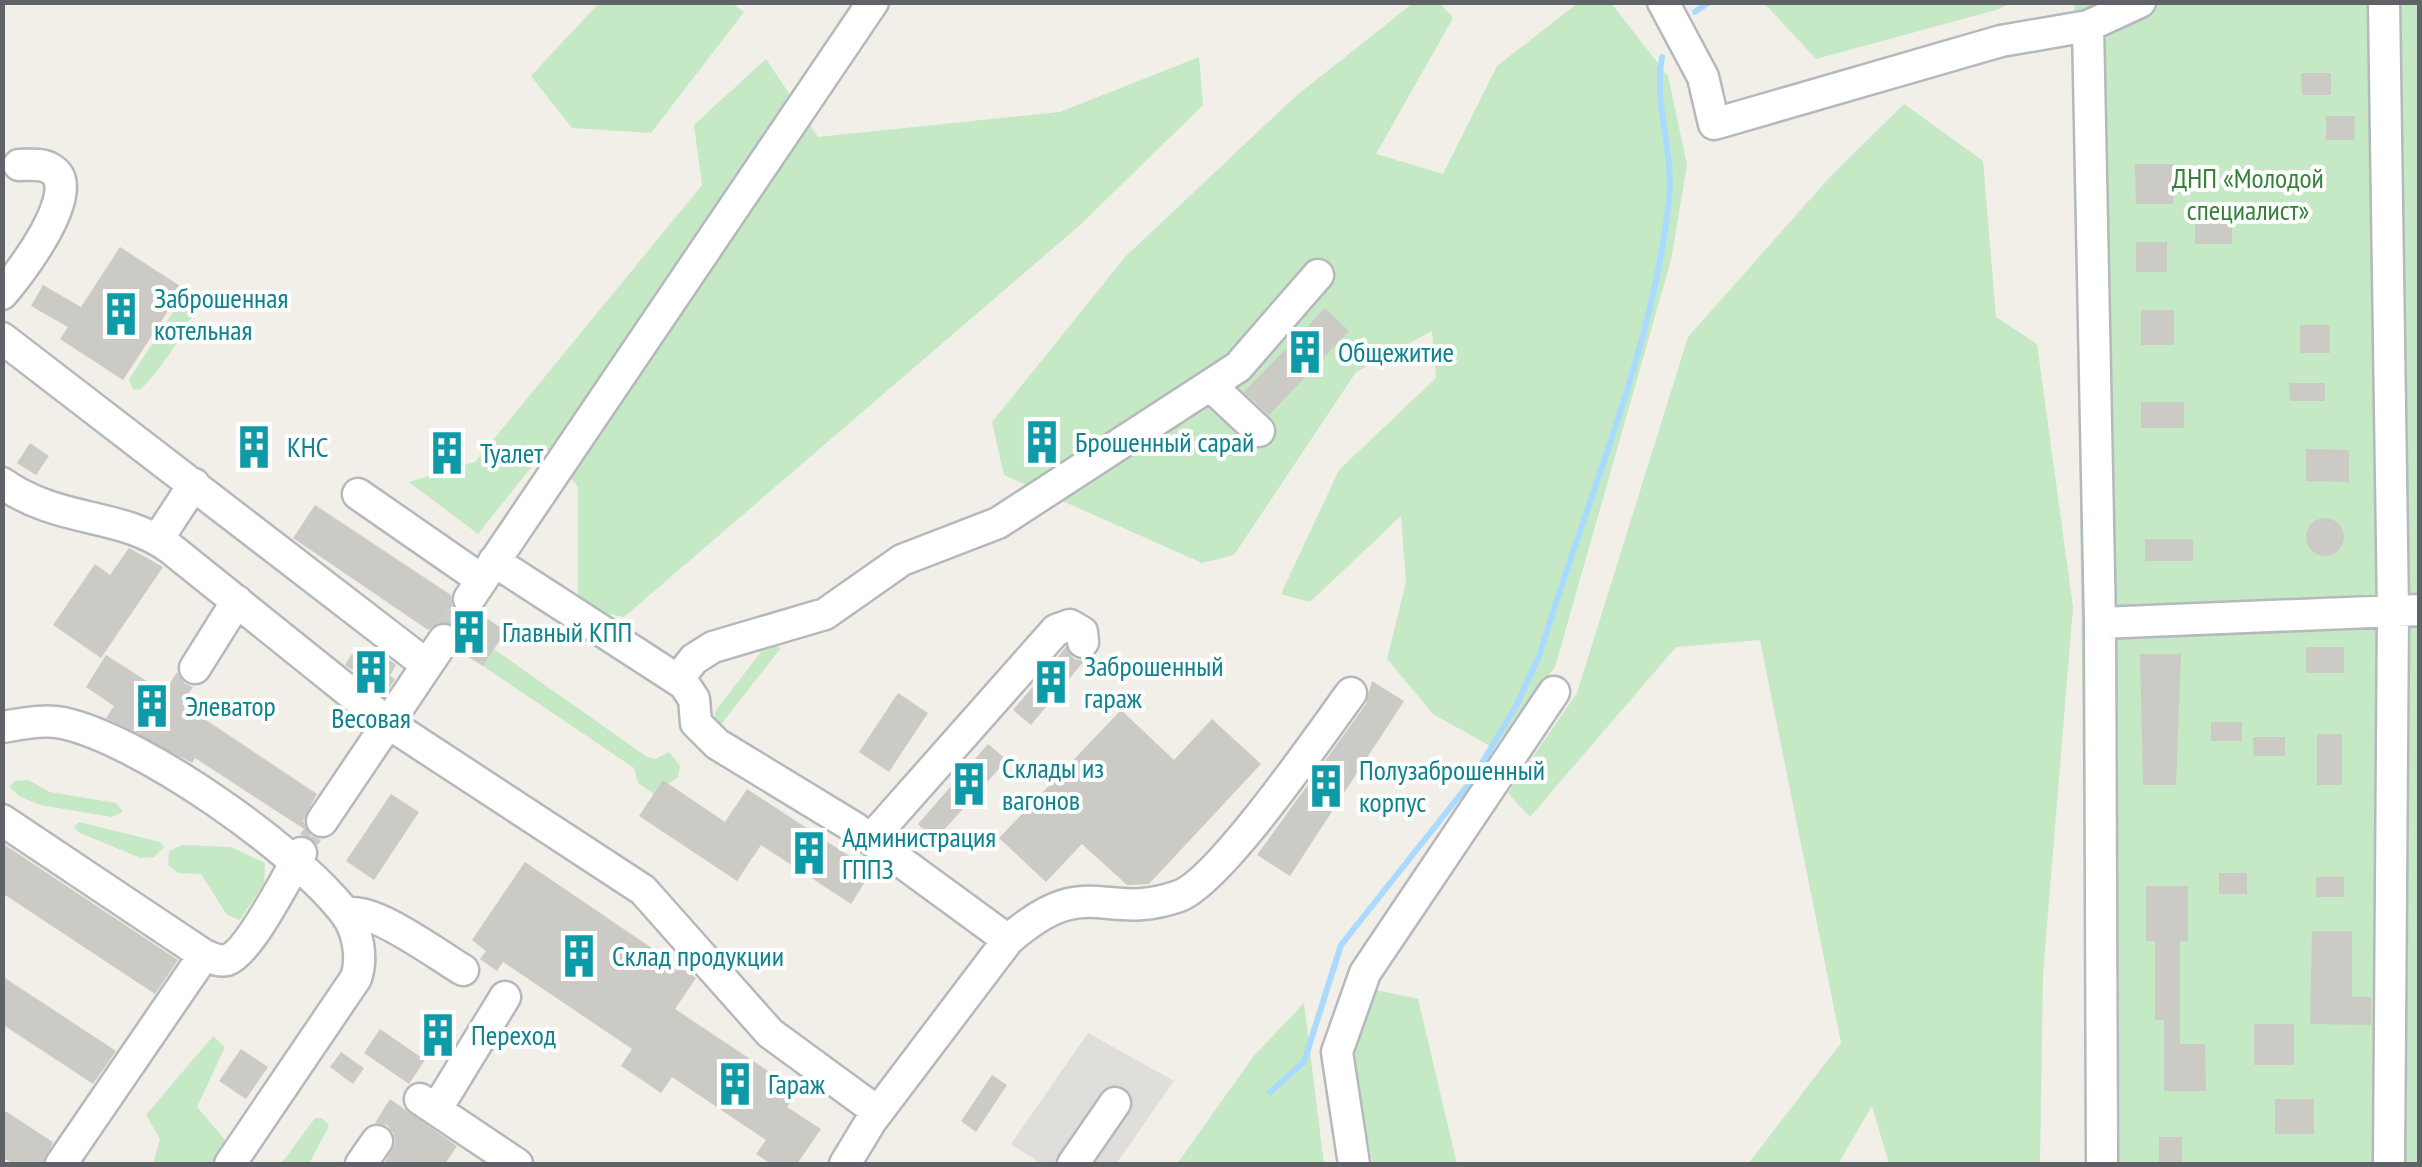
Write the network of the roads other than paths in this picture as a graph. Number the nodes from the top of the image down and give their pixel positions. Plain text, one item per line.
1 (873, 2) edge
2 (1663, 2) edge
3 (2140, 2) edge
4 (2384, 2) edge
5 (2088, 26) junction
6 (19, 165) dead end
7 (1318, 275) dead end
8 (2, 294) edge
9 (2, 338) edge
10 (1212, 387) junction
11 (1259, 431) dead end
12 (2, 483) edge
13 (194, 484) junction
14 (358, 494) dead end
15 (158, 539) junction
16 (482, 580) junction
17 (237, 602) junction
18 (2406, 611) edge
19 (2100, 624) junction
20 (1083, 642) dead end
21 (196, 668) dead end
22 (678, 679) junction
23 (1554, 692) dead end
24 (1351, 693) dead end
25 (388, 723) junction
26 (2, 727) edge
27 (2, 820) edge
28 (322, 821) dead end
29 (871, 839) junction
30 (298, 858) junction
31 (346, 914) junction
32 (1008, 940) junction
33 (204, 956) junction
34 (463, 970) dead end
35 (504, 997) dead end
36 (1115, 1103) dead end
37 (878, 1112) junction
38 (61, 1164) edge
39 (230, 1164) edge
40 (517, 1164) edge
41 (845, 1164) edge
42 (1073, 1164) edge
43 (1354, 1164) edge
44 (2102, 1164) edge
45 (2389, 1164) edge

1 - 16 street
2 - 5 street
3 - 5 street
4 - 18 street
5 - 19 street
6 - 8 street
7 - 10 street
9 - 13 street
10 - 11 street
10 - 22 street
12 - 15 street
13 - 15 street
13 - 25 street
14 - 16 street
15 - 17 street
16 - 22 street
17 - 21 street
17 - 25 street
18 - 19 street
18 - 45 street
19 - 44 street
20 - 29 street
22 - 29 street
23 - 43 street
24 - 32 street
25 - 28 street
25 - 37 street
26 - 30 street
27 - 33 street
29 - 32 street
30 - 31 street
30 - 33 street
31 - 34 street
31 - 39 street
32 - 37 street
33 - 38 street
35 - 40 street
36 - 42 street
37 - 41 street

